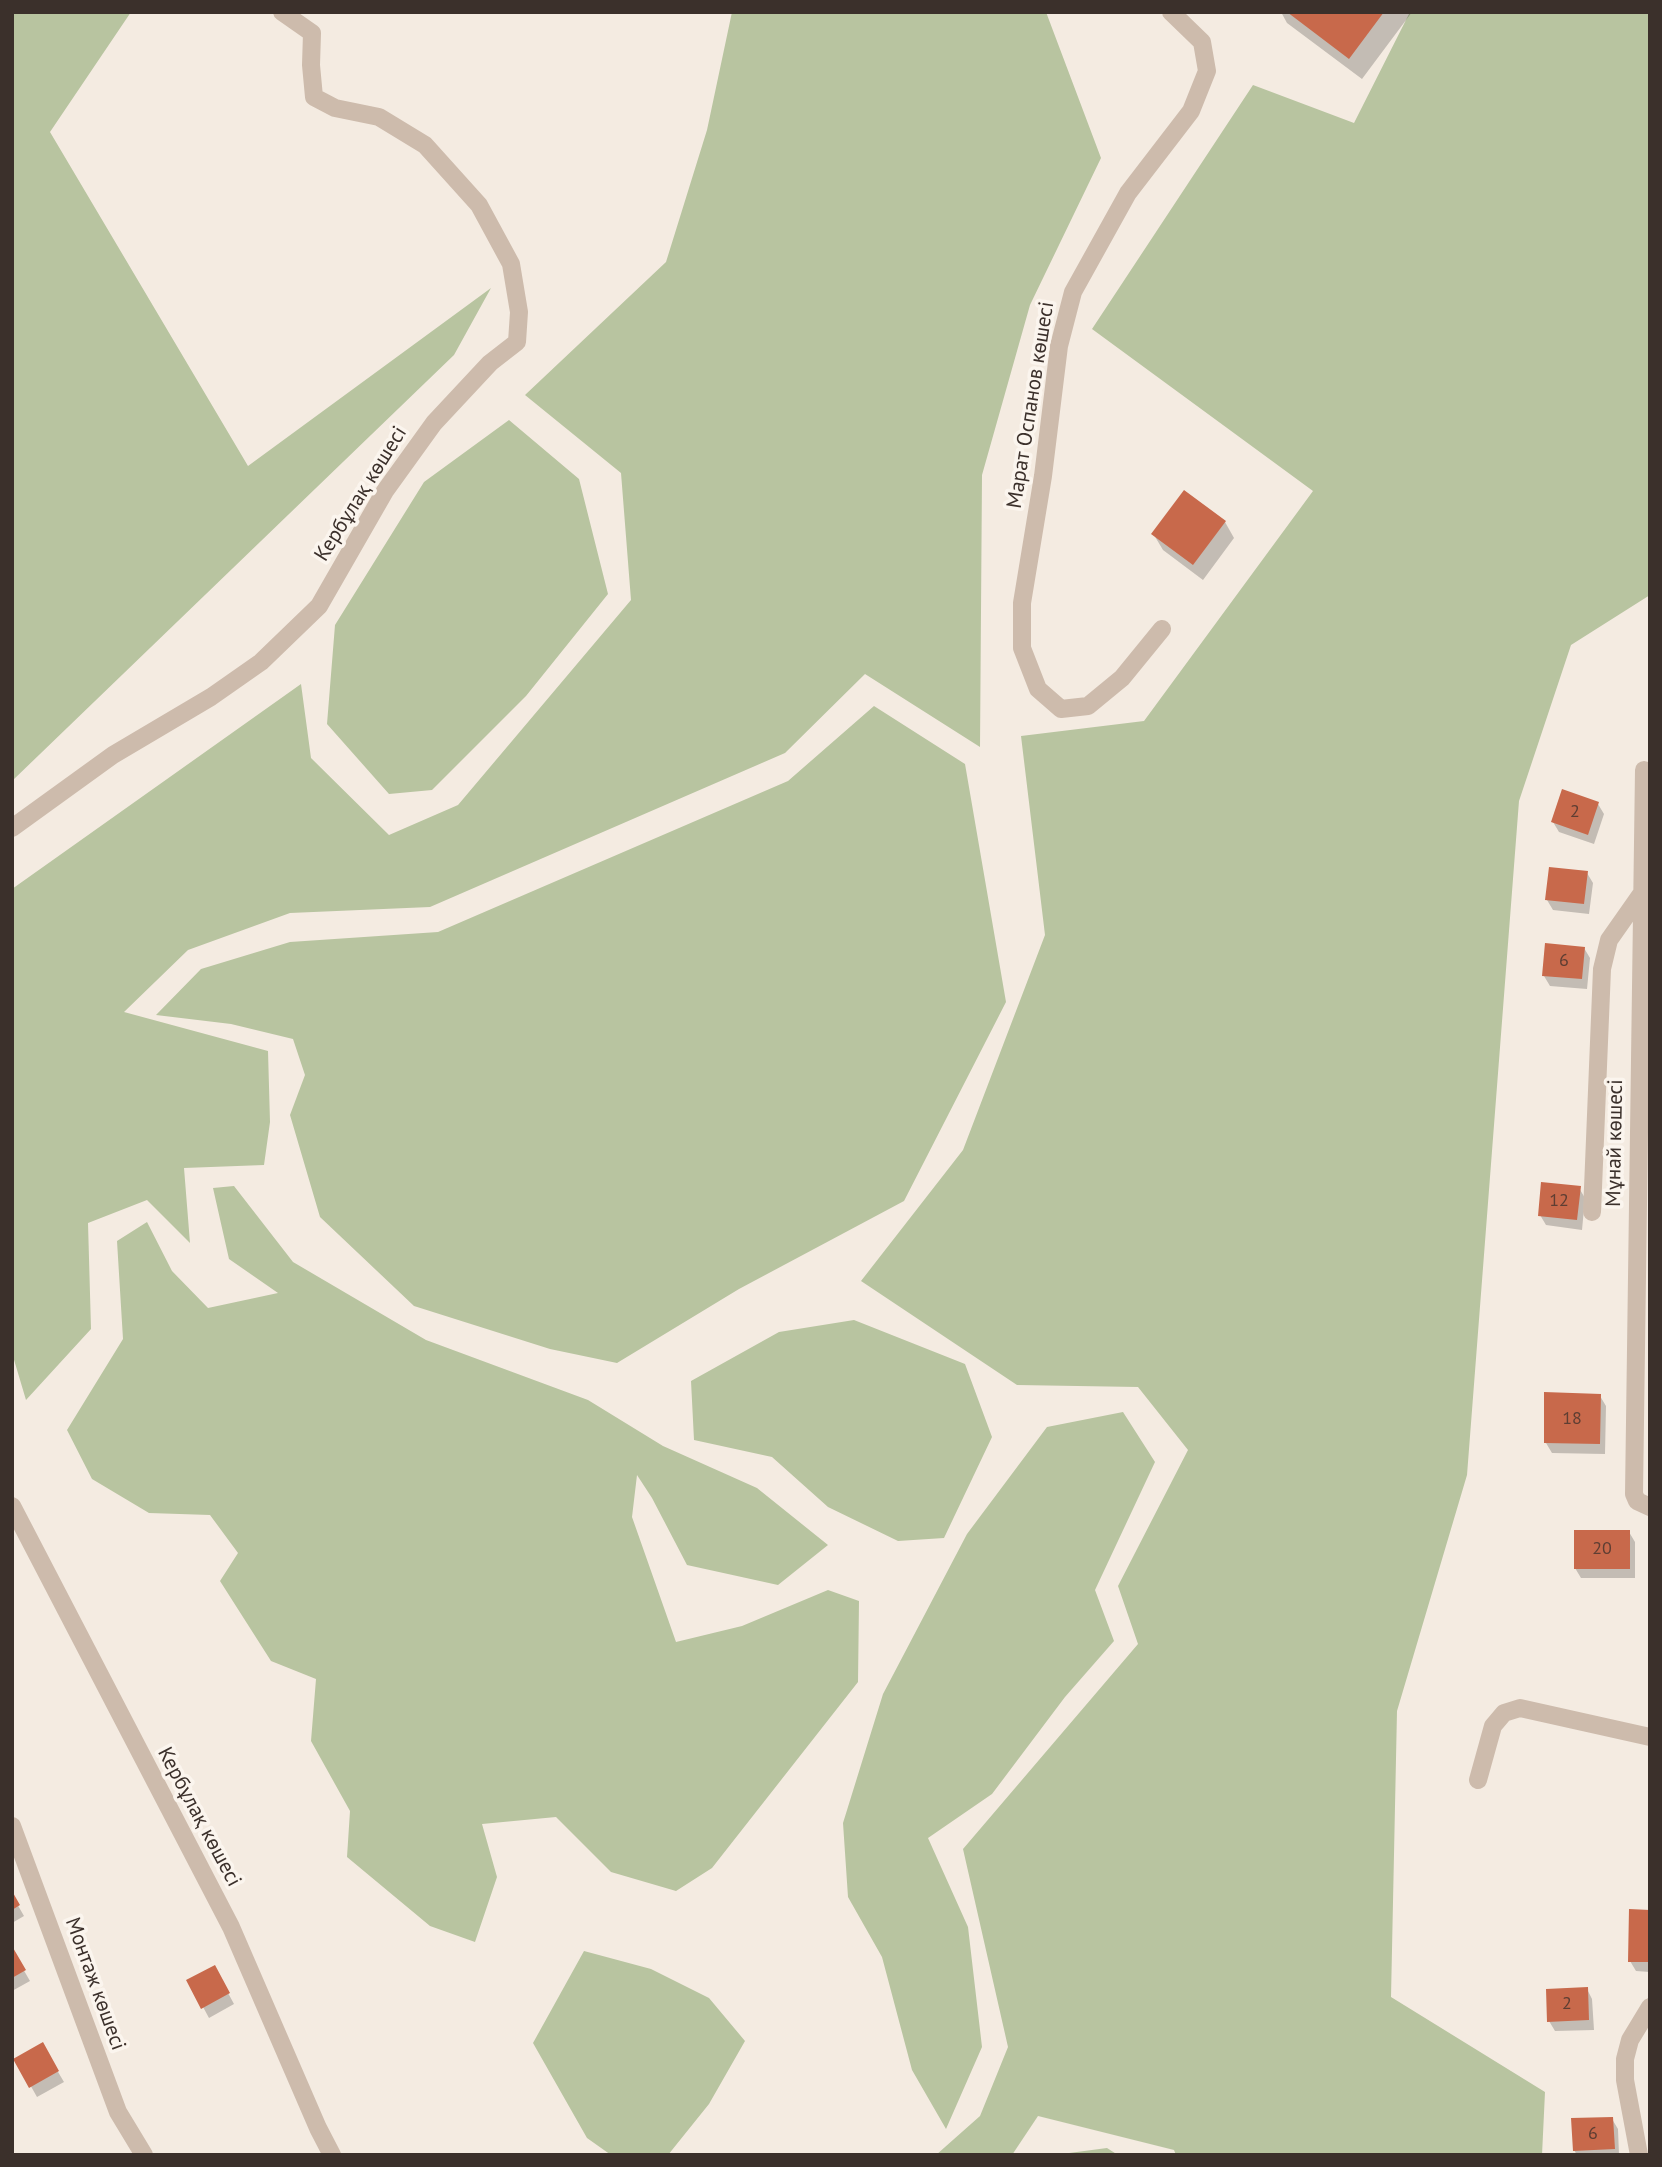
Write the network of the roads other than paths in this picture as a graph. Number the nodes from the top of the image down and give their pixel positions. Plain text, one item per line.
1 (282, 12) edge
2 (1171, 12) edge
3 (1162, 629) dead end
4 (1644, 770) dead end
5 (12, 828) edge
6 (1642, 893) junction
7 (1592, 1212) dead end
8 (12, 1506) edge
9 (1650, 1507) edge
10 (1650, 1737) edge
11 (1478, 1780) dead end
12 (12, 1826) edge
13 (1650, 2007) edge
14 (144, 2155) edge
15 (332, 2155) edge
16 (1639, 2155) edge

1 - 5 street, Кербұлақ көшесі
2 - 3 street, Марат Оспанов көшесі
4 - 6 street, Мұнай көшесі
6 - 7 street
6 - 9 street, Мұнай көшесі
8 - 15 street, Кербұлақ көшесі
10 - 11 street
12 - 14 street, Монтаж көшесі
13 - 16 street

